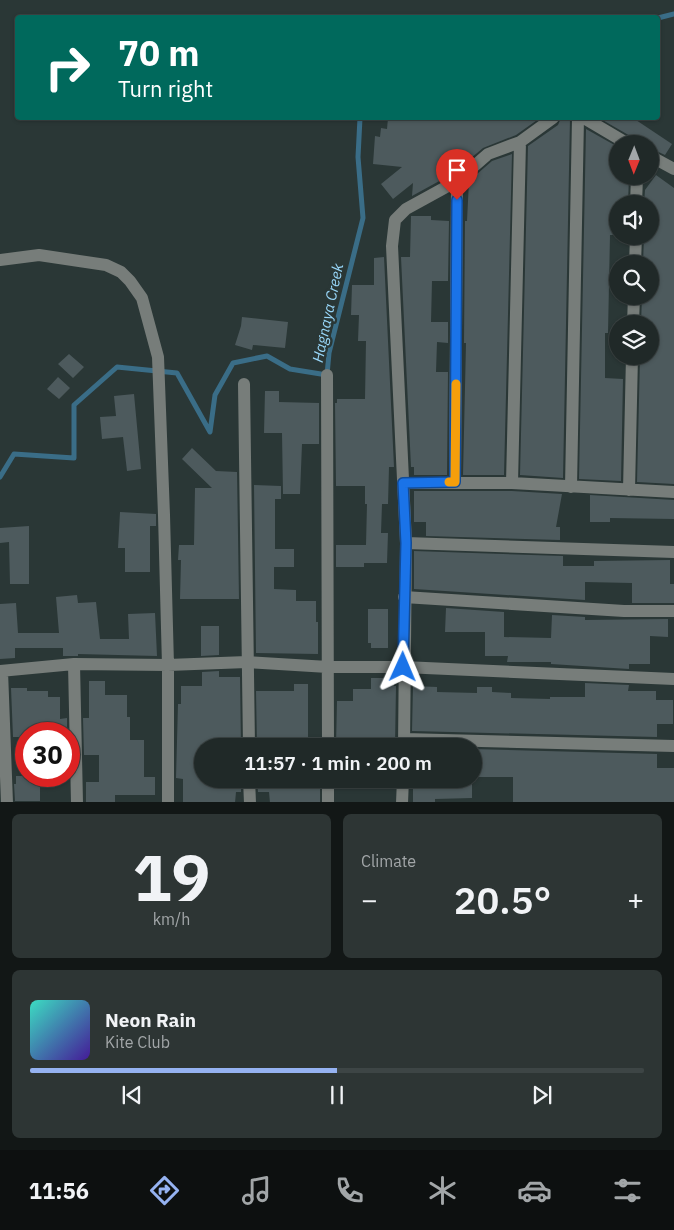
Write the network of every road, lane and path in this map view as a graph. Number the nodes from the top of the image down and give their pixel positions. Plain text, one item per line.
1 (550, 120) edge
2 (578, 120) edge
3 (587, 120) edge
4 (613, 135) edge
5 (520, 142) junction
6 (659, 161) edge
7 (674, 169) edge
8 (457, 181) junction
9 (0, 260) edge
10 (632, 365) edge
11 (327, 375) dead end
12 (244, 384) dead end
13 (455, 482) junction
14 (403, 483) junction
15 (512, 483) junction
16 (571, 487) junction
17 (629, 490) junction
18 (674, 492) edge
19 (406, 543) junction
20 (674, 552) edge
21 (404, 597) junction
22 (674, 611) edge
23 (248, 662) junction
24 (74, 664) junction
25 (168, 665) junction
26 (328, 667) junction
27 (403, 667) junction
28 (1, 671) edge
29 (674, 679) edge
30 (249, 738) edge
31 (328, 738) edge
32 (404, 738) edge
33 (482, 744) edge
34 (674, 746) edge
35 (249, 788) edge
36 (328, 788) edge
37 (402, 788) edge
38 (7, 802) edge
39 (77, 802) edge
40 (168, 802) edge
41 (250, 802) edge
42 (328, 802) edge
43 (402, 802) edge

1 - 5 street
2 - 16 street
3 - 4 street
5 - 8 street
5 - 15 street
6 - 7 street
8 - 13 street
8 - 14 street
9 - 25 street
10 - 17 street
11 - 26 street
12 - 23 street
13 - 14 street
13 - 15 street
14 - 19 street
15 - 16 street
16 - 17 street
17 - 18 street
19 - 20 street
19 - 21 street
21 - 22 street
21 - 27 street
23 - 25 street
23 - 26 street
23 - 30 street
24 - 25 street
24 - 28 street
24 - 39 street
25 - 40 street
26 - 27 street
26 - 31 street
27 - 29 street
27 - 32 street
28 - 38 street
33 - 34 street
35 - 41 street
36 - 42 street
37 - 43 street

